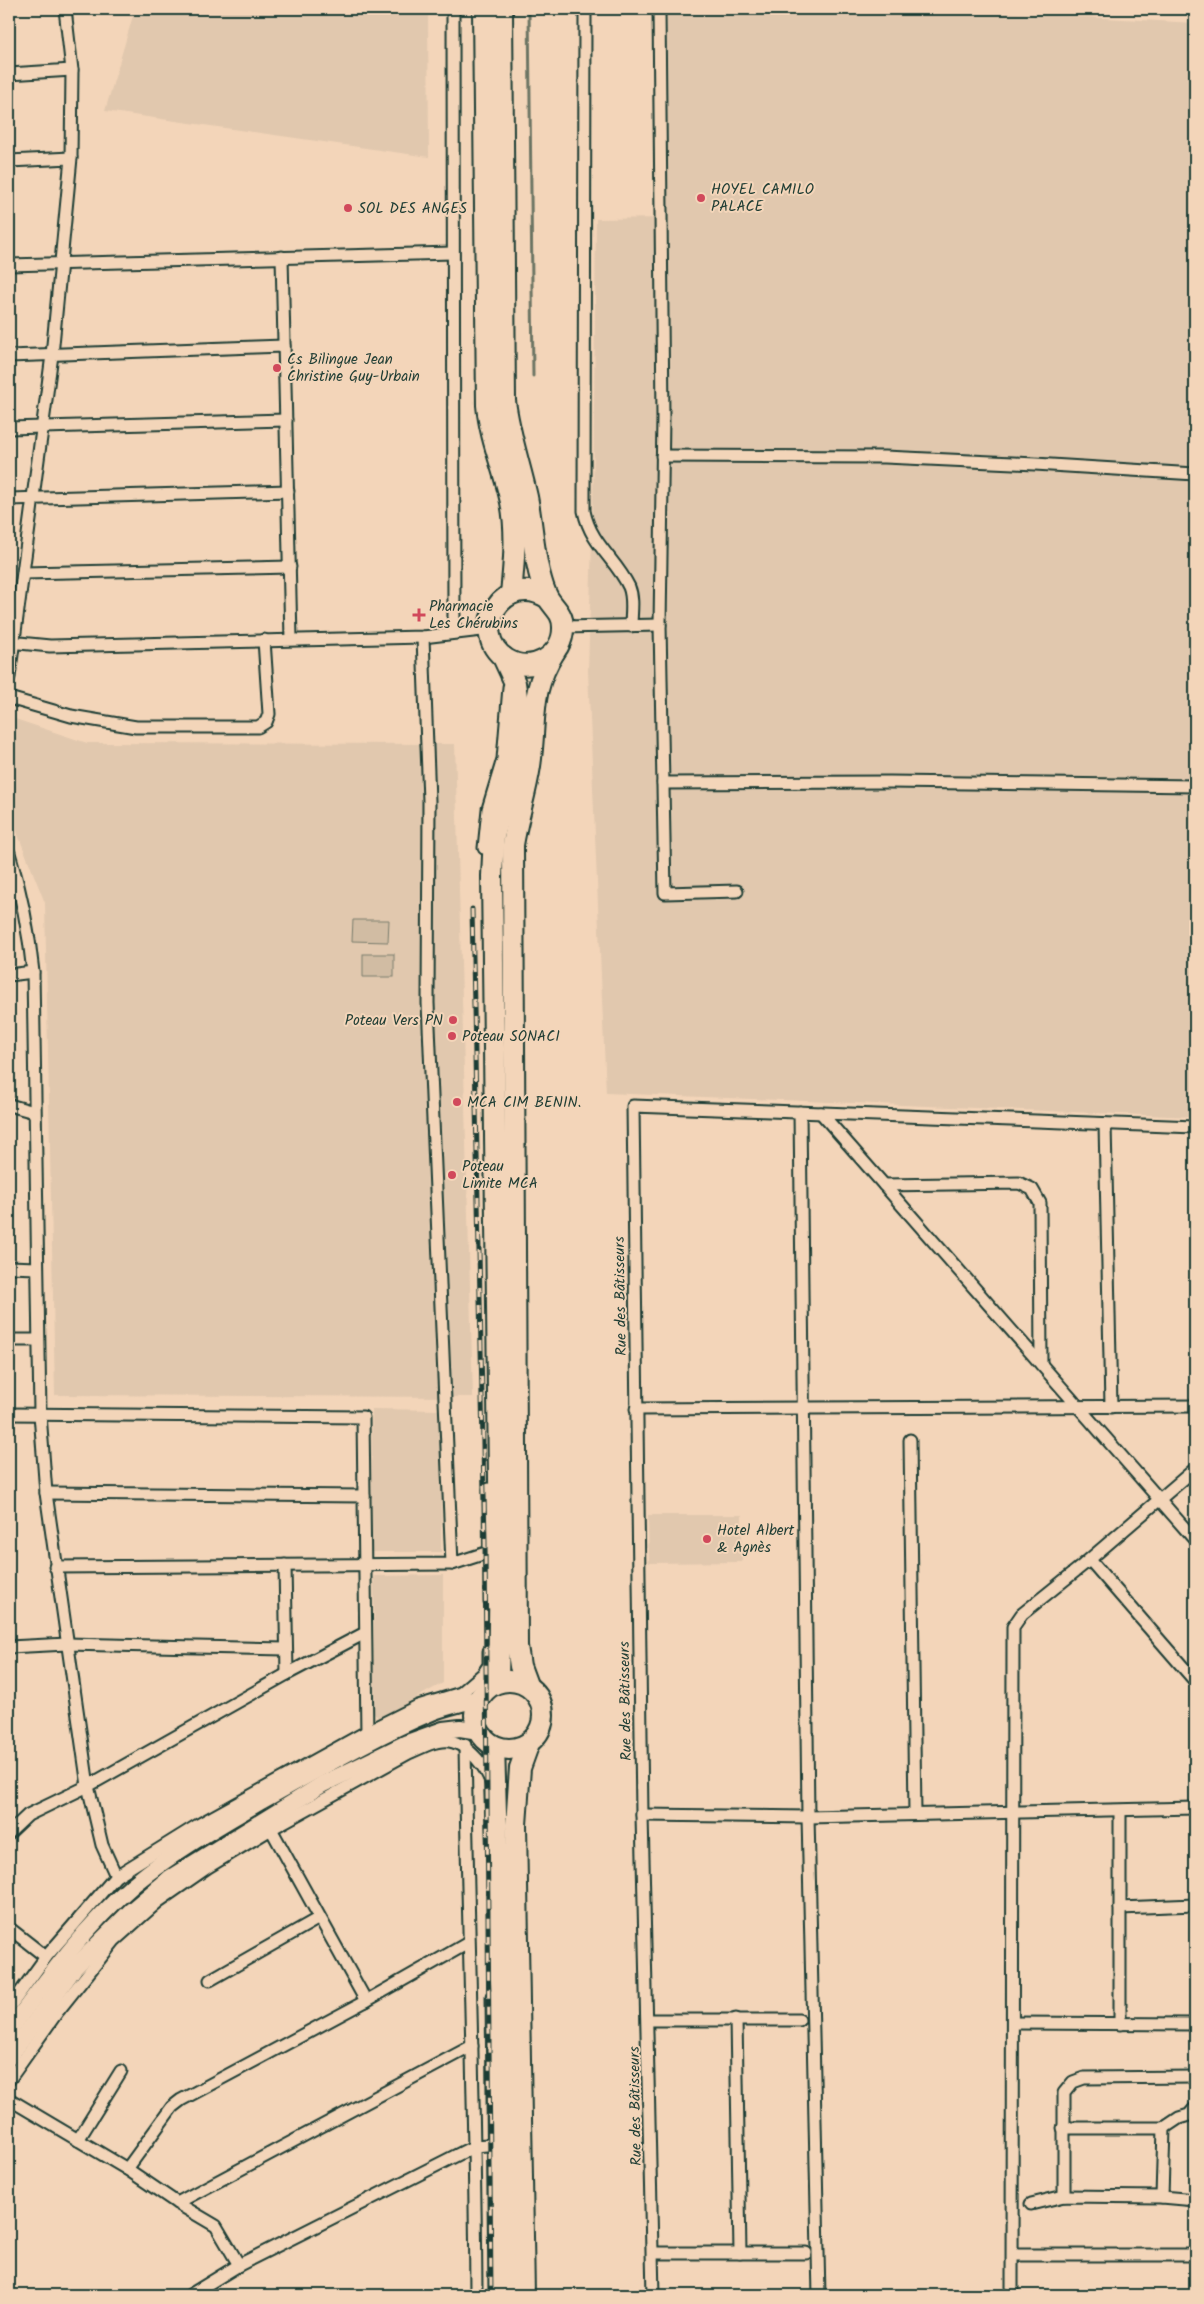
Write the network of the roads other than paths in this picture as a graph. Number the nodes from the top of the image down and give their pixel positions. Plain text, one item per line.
1 (65, 9) edge
2 (453, 9) edge
3 (483, 9) edge
4 (502, 9) edge
5 (585, 9) edge
6 (659, 9) edge
7 (72, 70) junction
8 (9, 74) edge
9 (71, 158) junction
10 (9, 161) edge
11 (452, 253) junction
12 (282, 257) junction
13 (60, 263) junction
14 (9, 265) edge
15 (284, 346) junction
16 (52, 355) junction
17 (9, 356) edge
18 (286, 420) junction
19 (9, 428) edge
20 (41, 428) junction
21 (662, 456) junction
22 (1195, 474) edge
23 (288, 491) junction
24 (9, 499) edge
25 (32, 499) junction
26 (290, 567) junction
27 (24, 573) junction
28 (511, 594) junction
29 (548, 598) junction
30 (660, 625) junction
31 (631, 626) junction
32 (563, 627) junction
33 (490, 629) junction
34 (454, 632) junction
35 (422, 637) junction
36 (292, 639) junction
37 (264, 640) junction
38 (11, 643) edge
39 (555, 651) junction
40 (506, 663) junction
41 (9, 677) edge
42 (9, 698) edge
43 (663, 783) junction
44 (1195, 786) edge
45 (9, 853) edge
46 (13, 880) edge
47 (737, 891) dead end
48 (33, 972) junction
49 (9, 975) edge
50 (9, 1105) edge
51 (34, 1112) junction
52 (800, 1112) junction
53 (820, 1113) junction
54 (1105, 1124) junction
55 (1195, 1127) edge
56 (884, 1185) junction
57 (9, 1267) edge
58 (37, 1268) junction
59 (9, 1340) edge
60 (38, 1340) junction
61 (1041, 1364) junction
62 (1111, 1406) junction
63 (1195, 1406) edge
64 (1077, 1407) junction
65 (805, 1408) junction
66 (636, 1409) junction
67 (9, 1414) edge
68 (40, 1414) junction
69 (910, 1440) dead end
70 (1195, 1469) edge
71 (46, 1493) junction
72 (364, 1496) junction
73 (1160, 1499) junction
74 (1195, 1540) edge
75 (490, 1552) junction
76 (1090, 1560) junction
77 (365, 1564) junction
78 (452, 1564) junction
79 (285, 1565) junction
80 (55, 1567) junction
81 (365, 1633) junction
82 (67, 1644) junction
83 (9, 1647) edge
84 (286, 1649) junction
85 (287, 1674) junction
86 (1195, 1681) edge
87 (498, 1682) junction
88 (527, 1685) junction
89 (480, 1698) junction
90 (479, 1731) junction
91 (367, 1737) junction
92 (530, 1743) junction
93 (464, 1745) junction
94 (494, 1746) junction
95 (88, 1786) junction
96 (1195, 1808) edge
97 (1120, 1811) junction
98 (1014, 1812) junction
99 (915, 1814) junction
100 (642, 1815) junction
101 (808, 1817) junction
102 (270, 1829) junction
103 (9, 1833) edge
104 (116, 1876) junction
105 (1195, 1905) edge
106 (1120, 1908) junction
107 (319, 1918) junction
108 (9, 1928) edge
109 (468, 1943) junction
110 (46, 1957) junction
111 (210, 1980) dead end
112 (366, 2001) junction
113 (9, 2008) edge
114 (736, 2019) junction
115 (648, 2020) junction
116 (799, 2020) dead end
117 (1014, 2023) junction
118 (1120, 2024) junction
119 (1195, 2024) edge
120 (9, 2030) edge
121 (472, 2046) junction
122 (9, 2057) edge
123 (121, 2071) dead end
124 (1195, 2077) edge
125 (9, 2080) edge
126 (9, 2099) edge
127 (1195, 2108) edge
128 (1063, 2128) junction
129 (1164, 2128) junction
130 (78, 2140) junction
131 (499, 2144) junction
132 (475, 2146) junction
133 (127, 2169) junction
134 (1064, 2196) junction
135 (1162, 2197) junction
136 (1195, 2200) edge
137 (177, 2204) junction
138 (1031, 2204) dead end
139 (653, 2253) junction
140 (740, 2253) junction
141 (806, 2253) dead end
142 (1013, 2255) junction
143 (1195, 2255) edge
144 (239, 2265) junction
145 (208, 2290) edge
146 (190, 2295) edge
147 (476, 2295) edge
148 (494, 2295) edge
149 (507, 2295) edge
150 (524, 2295) edge
151 (653, 2295) edge
152 (819, 2295) edge
153 (1012, 2295) edge

1 - 7 street
2 - 11 street
3 - 28 highway
4 - 29 highway
5 - 31 street
6 - 21 street
7 - 8 street
7 - 9 street
9 - 10 street
9 - 13 street
11 - 12 street
11 - 34 street
12 - 13 street
12 - 15 street
13 - 14 street
13 - 16 street
15 - 16 street
15 - 18 street
16 - 17 street
16 - 20 street
18 - 20 street
18 - 23 street
19 - 20 street
20 - 25 street
21 - 22 street
21 - 30 street
23 - 25 street
23 - 26 street
24 - 25 street
25 - 27 street
26 - 27 street
26 - 36 street
27 - 38 street
28 - 29 highway
28 - 33 highway
29 - 32 highway
30 - 31 street
30 - 43 street
31 - 32 street
32 - 39 highway
33 - 34 street
33 - 40 highway
34 - 35 street
35 - 36 street
35 - 78 street
36 - 37 street
37 - 38 street
37 - 42 street
38 - 41 street
39 - 40 highway
39 - 88 highway
40 - 75 street
40 - 87 highway
43 - 44 street
43 - 47 street
45 - 46 street
46 - 48 street
48 - 49 street
48 - 51 street
50 - 51 street
51 - 58 street
52 - 53 street
52 - 65 street
52 - 66 street, Rue des Bâtisseurs
53 - 54 street
53 - 56 street
54 - 55 street
54 - 62 street
56 - 61 street
56 - 61 street
57 - 58 street
58 - 60 street
59 - 60 street
60 - 68 street
61 - 64 street
62 - 63 street
62 - 64 street
64 - 65 street
64 - 73 street
65 - 66 street
65 - 101 street
66 - 100 street, Rue des Bâtisseurs
67 - 68 street
68 - 71 street
68 - 72 street
69 - 99 street
70 - 73 street
71 - 72 street
71 - 80 street
72 - 77 street
73 - 74 street
73 - 76 street
75 - 78 street
75 - 91 street
76 - 86 street
76 - 98 street
77 - 78 street
77 - 79 street
77 - 81 street
79 - 80 street
79 - 84 street
80 - 82 street
81 - 85 street
81 - 91 street
82 - 83 street
82 - 84 street
82 - 95 street
84 - 85 street
85 - 95 street
87 - 88 highway
87 - 89 highway
88 - 92 highway
89 - 90 highway
89 - 91 street
90 - 94 highway
90 - 122 street
91 - 104 street
91 - 120 street
92 - 94 highway
92 - 150 highway
93 - 102 street
93 - 109 street
93 - 131 street
94 - 131 highway
95 - 103 street
95 - 104 street
96 - 97 street
97 - 98 street
97 - 106 street
98 - 99 street
98 - 117 street
99 - 101 street
100 - 101 street
100 - 115 street, Rue des Bâtisseurs
101 - 152 street
102 - 107 street
102 - 125 street
104 - 110 street
105 - 106 street
106 - 118 street
107 - 111 street
107 - 112 street
108 - 110 street
109 - 112 street
109 - 121 street
110 - 113 street
112 - 133 street
114 - 115 street
114 - 116 street
114 - 140 street
115 - 139 street, Rue des Bâtisseurs
117 - 118 street
117 - 142 street
118 - 119 street
121 - 132 street
121 - 137 street
123 - 130 street
124 - 128 street
126 - 130 street
127 - 129 street
128 - 129 street
128 - 134 street
129 - 135 street
130 - 133 street
131 - 132 street
131 - 148 street
131 - 149 highway
132 - 144 street
132 - 147 street
133 - 137 street
134 - 135 street
134 - 138 street
135 - 136 street
137 - 144 street
139 - 140 street
139 - 151 street, Rue des Bâtisseurs
140 - 141 street
142 - 143 street
142 - 153 street
144 - 145 street
145 - 146 street

